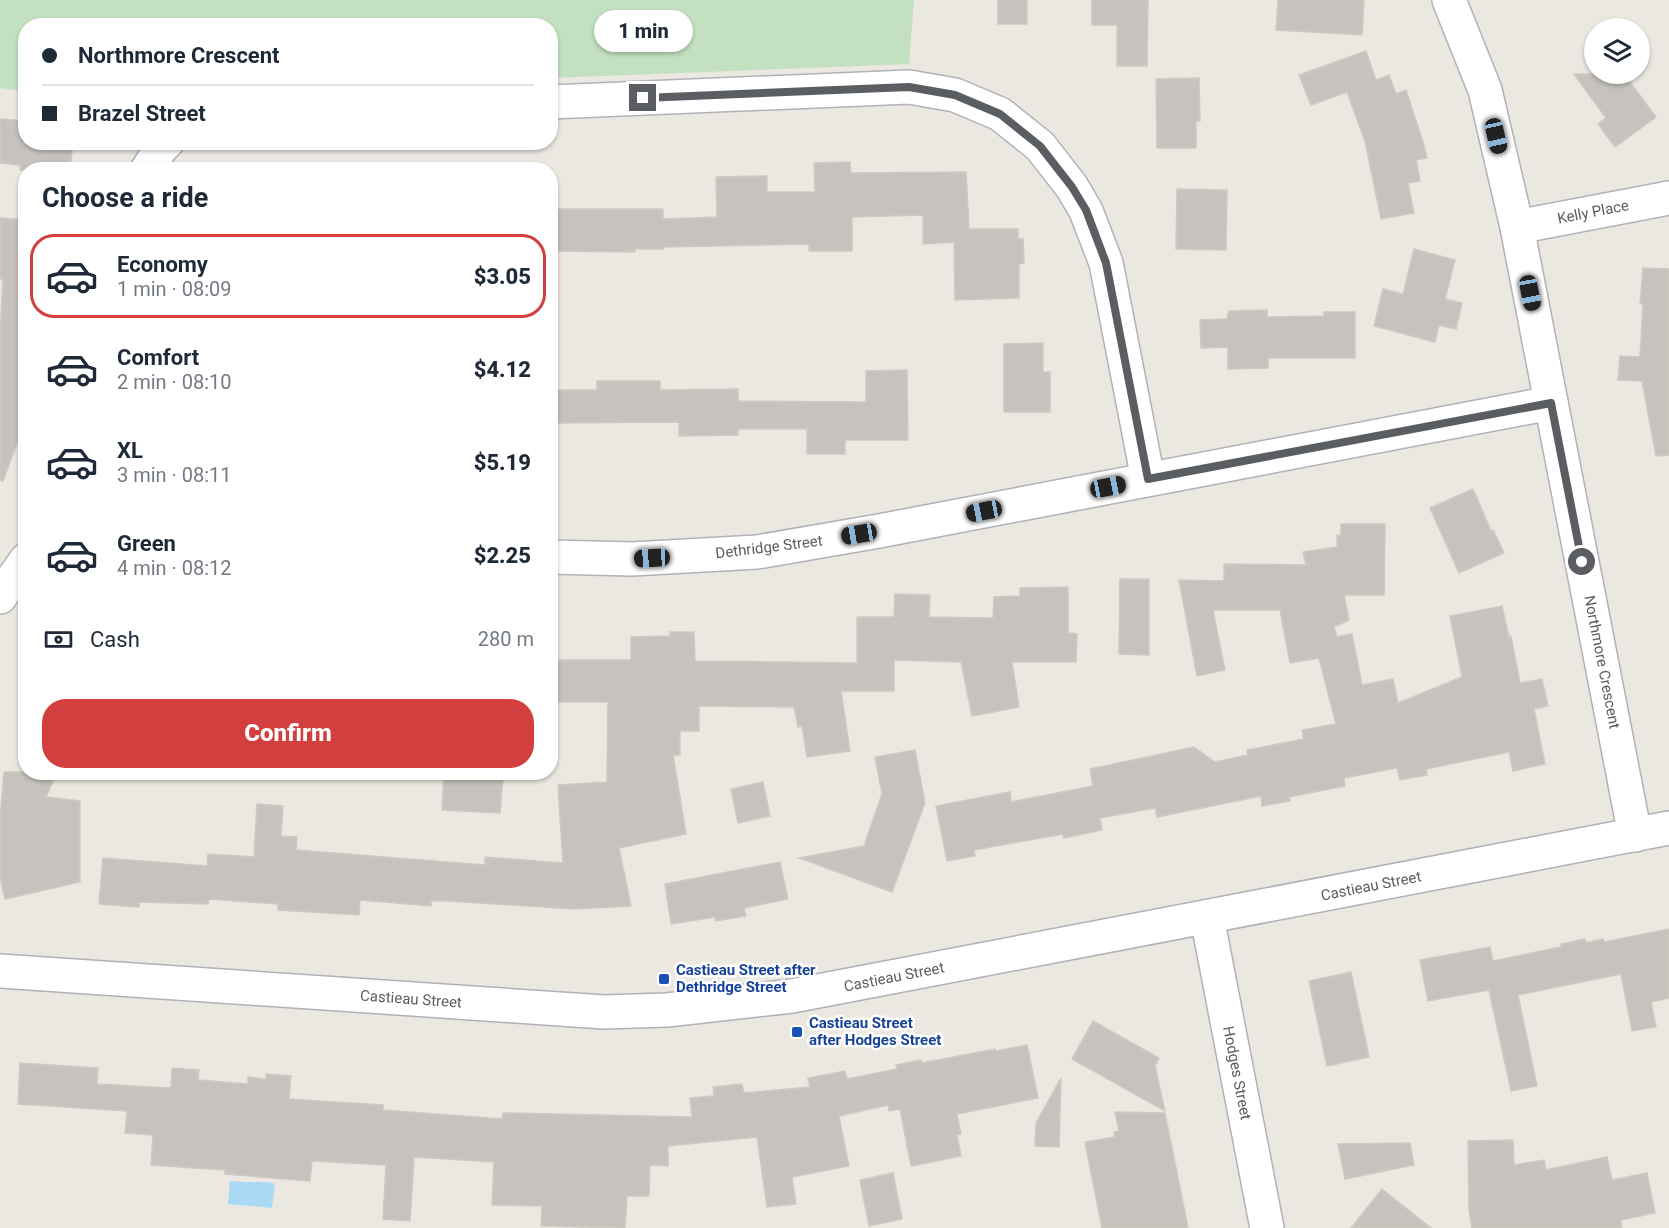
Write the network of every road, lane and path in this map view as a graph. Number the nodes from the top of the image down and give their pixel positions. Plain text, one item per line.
1 (1449, 0) edge
2 (558, 102) edge
3 (1669, 198) edge
4 (1517, 227) junction
5 (1551, 403) junction
6 (1148, 479) junction
7 (558, 557) edge
8 (18, 571) edge
9 (0, 597) edge
10 (1669, 828) edge
11 (1635, 835) junction
12 (1207, 917) junction
13 (0, 971) edge
14 (1267, 1228) edge

1 - 4 street, Northmore Crescent
2 - 6 street
3 - 4 street, Kelly Place
4 - 5 street, Northmore Crescent
5 - 6 street, Dethridge Street
5 - 11 street, Northmore Crescent
6 - 7 street, Dethridge Street
8 - 9 street
10 - 11 street, Castieau Street
11 - 12 street, Castieau Street
12 - 13 street, Castieau Street
12 - 14 street, Hodges Street

